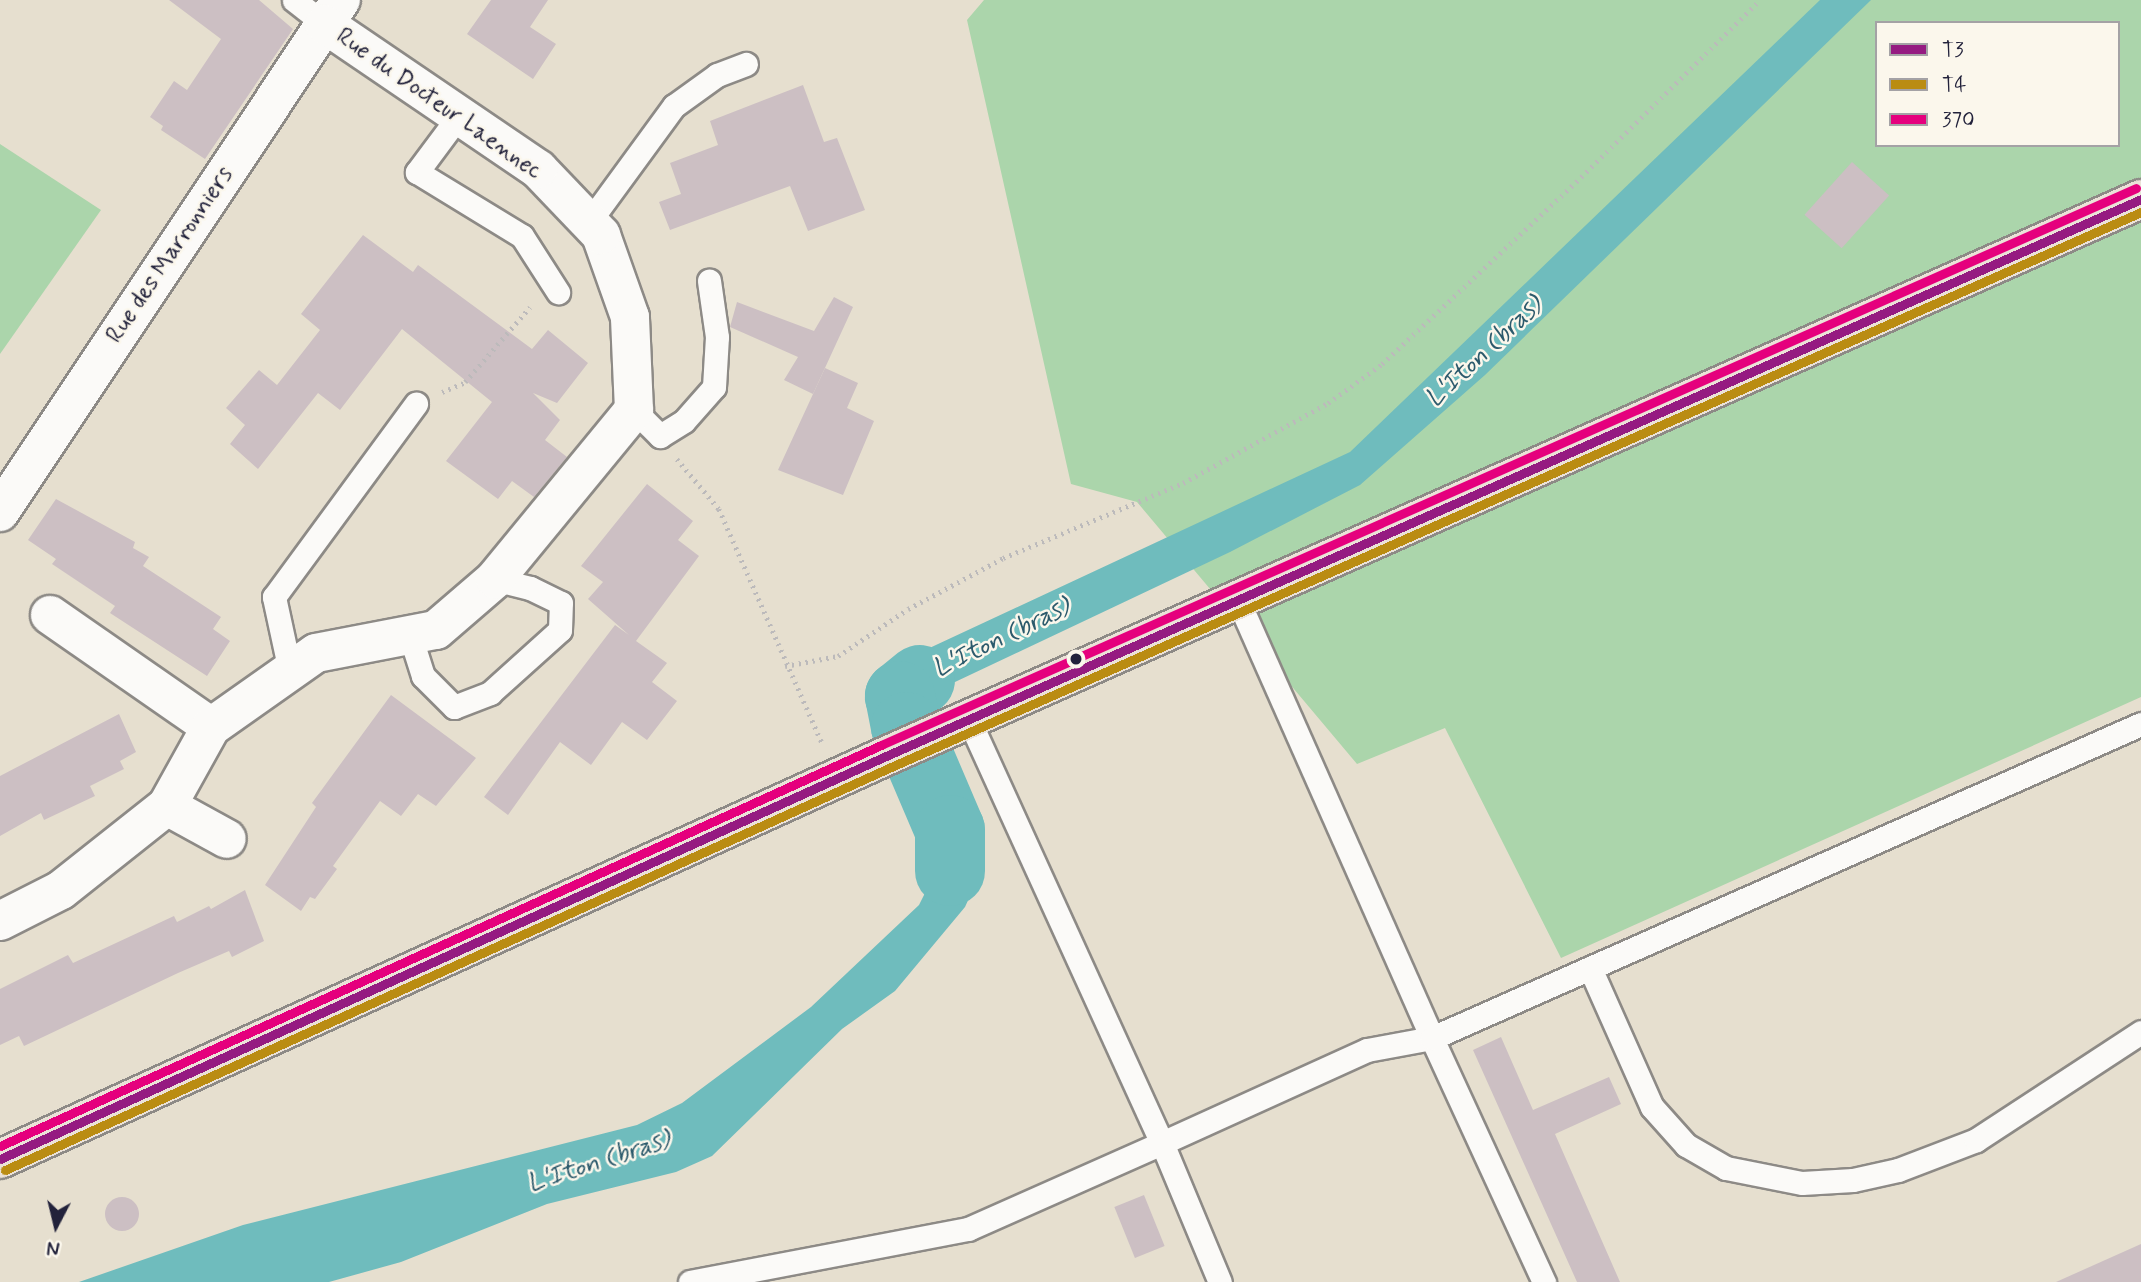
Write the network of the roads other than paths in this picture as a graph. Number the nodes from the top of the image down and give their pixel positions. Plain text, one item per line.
1 (294, 0) edge
2 (333, 12) edge
3 (746, 64) dead end
4 (458, 117) junction
5 (2141, 199) edge
6 (589, 222) junction
7 (709, 281) dead end
8 (558, 292) road end
9 (416, 404) road end
10 (647, 423) junction
11 (0, 512) edge
12 (495, 579) junction
13 (1239, 602) junction
14 (50, 615) dead end
15 (410, 635) junction
16 (290, 671) junction
17 (2141, 724) edge
18 (957, 725) junction
19 (211, 727) junction
20 (167, 806) junction
21 (227, 839) dead end
22 (0, 921) edge
23 (1590, 968) junction
24 (2141, 1032) edge
25 (1432, 1038) junction
26 (1162, 1143) junction
27 (0, 1159) edge
28 (690, 1282) edge
29 (1220, 1282) edge
30 (1544, 1282) edge

1 - 2 lane
2 - 4 street, Rue du Docteur Laennec
2 - 11 street, Rue des Marronniers
3 - 6 lane
4 - 6 street, Rue du Docteur Laennec
4 - 8 lane
5 - 13 main road
6 - 10 street, Rue du Docteur Laennec
7 - 10 lane
9 - 16 lane
10 - 12 street
12 - 15 street
12 - 15 lane
13 - 18 main road
13 - 25 lane
14 - 19 street
15 - 16 street
16 - 19 street
17 - 23 lane
18 - 26 lane
18 - 27 main road
19 - 20 street
20 - 21 street
20 - 22 street
23 - 24 lane
23 - 25 lane
25 - 26 lane
25 - 30 lane
26 - 28 lane
26 - 29 lane

